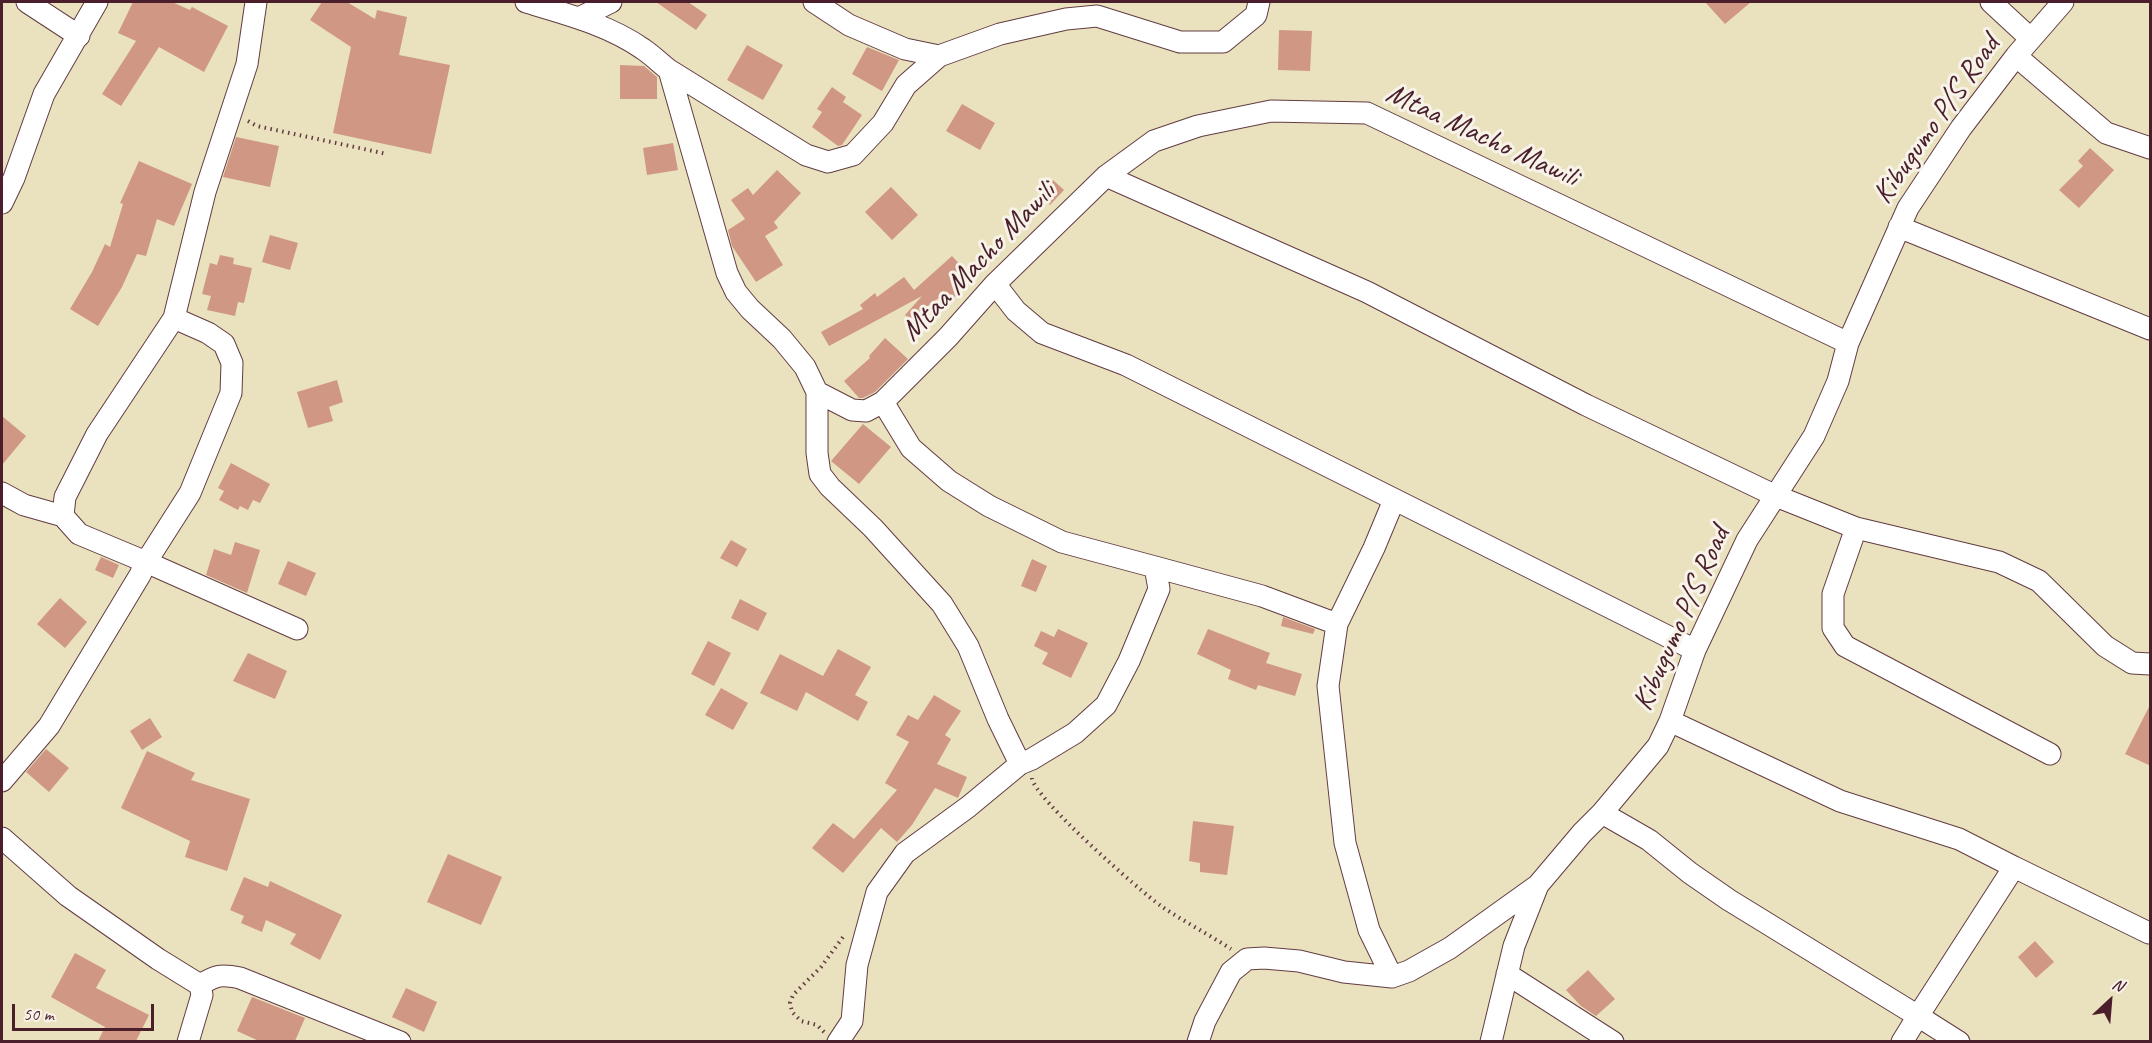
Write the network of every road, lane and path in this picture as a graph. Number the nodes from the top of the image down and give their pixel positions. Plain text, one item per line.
1 (27, 2) edge
2 (97, 2) edge
3 (256, 2) edge
4 (526, 2) edge
5 (611, 2) edge
6 (814, 2) edge
7 (1259, 2) edge
8 (1991, 2) edge
9 (2063, 2) edge
10 (579, 18) junction
11 (79, 36) junction
12 (2031, 39) junction
13 (939, 56) junction
14 (2016, 56) junction
15 (669, 70) junction
16 (232, 111) junction
17 (2151, 148) edge
18 (387, 154) dead end
19 (1106, 176) junction
20 (2, 203) edge
21 (1899, 227) junction
22 (995, 284) junction
23 (174, 318) junction
24 (2151, 329) edge
25 (1848, 343) junction
26 (817, 392) junction
27 (883, 402) junction
28 (2, 492) edge
29 (1776, 496) junction
30 (1394, 500) junction
31 (63, 516) junction
32 (1856, 528) junction
33 (146, 562) junction
34 (1155, 567) junction
35 (1337, 624) junction
36 (297, 629) dead end
37 (1695, 650) junction
38 (2151, 664) edge
39 (1670, 721) junction
40 (2050, 754) dead end
41 (1026, 761) junction
42 (2, 781) edge
43 (1602, 813) junction
44 (2, 838) edge
45 (2014, 867) junction
46 (1538, 885) junction
47 (848, 932) dead end
48 (2149, 933) dead end
49 (1247, 959) junction
50 (1508, 974) junction
51 (1392, 977) junction
52 (200, 985) junction
53 (1918, 1016) junction
54 (832, 1038) edge
55 (188, 1041) edge
56 (400, 1041) edge
57 (1198, 1041) edge
58 (1491, 1041) edge
59 (1613, 1041) edge
60 (1902, 1041) edge
61 (1959, 1041) edge

1 - 11 street
2 - 11 street
3 - 16 street
4 - 10 street
5 - 10 street
6 - 13 street
7 - 13 street
8 - 12 street
9 - 12 street, Kibugumo P/S Road
10 - 15 street
11 - 20 street
12 - 14 street, Kibugumo P/S Road
13 - 15 street
14 - 17 street
14 - 21 street, Kibugumo P/S Road
15 - 26 street
16 - 18 path
16 - 23 street
19 - 22 street, Mtaa Macho Mawili
19 - 25 street, Mtaa Macho Mawili
19 - 29 street
21 - 24 street
21 - 25 street, Kibugumo P/S Road
22 - 27 street, Mtaa Macho Mawili
22 - 30 street
23 - 31 street
23 - 33 street
25 - 29 street, Kibugumo P/S Road
26 - 27 street, Mtaa Macho Mawili
26 - 41 street
27 - 34 street
28 - 31 street
29 - 32 street
29 - 37 street, Kibugumo P/S Road
30 - 35 street
30 - 37 street
31 - 33 street
32 - 38 street
32 - 40 street
33 - 36 street
33 - 42 street
34 - 35 street
34 - 41 street
35 - 51 street
37 - 39 street, Kibugumo P/S Road
39 - 43 street, Kibugumo P/S Road
39 - 45 street
41 - 49 path
41 - 54 street
43 - 46 street, Kibugumo P/S Road
43 - 53 street
44 - 52 street
45 - 48 street
45 - 53 street
46 - 50 street
46 - 51 street, Kibugumo P/S Road
47 - 54 path
49 - 51 street, Kibugumo P/S Road
49 - 57 street
50 - 58 street
50 - 59 street
52 - 55 street
52 - 56 street
53 - 60 street
53 - 61 street

